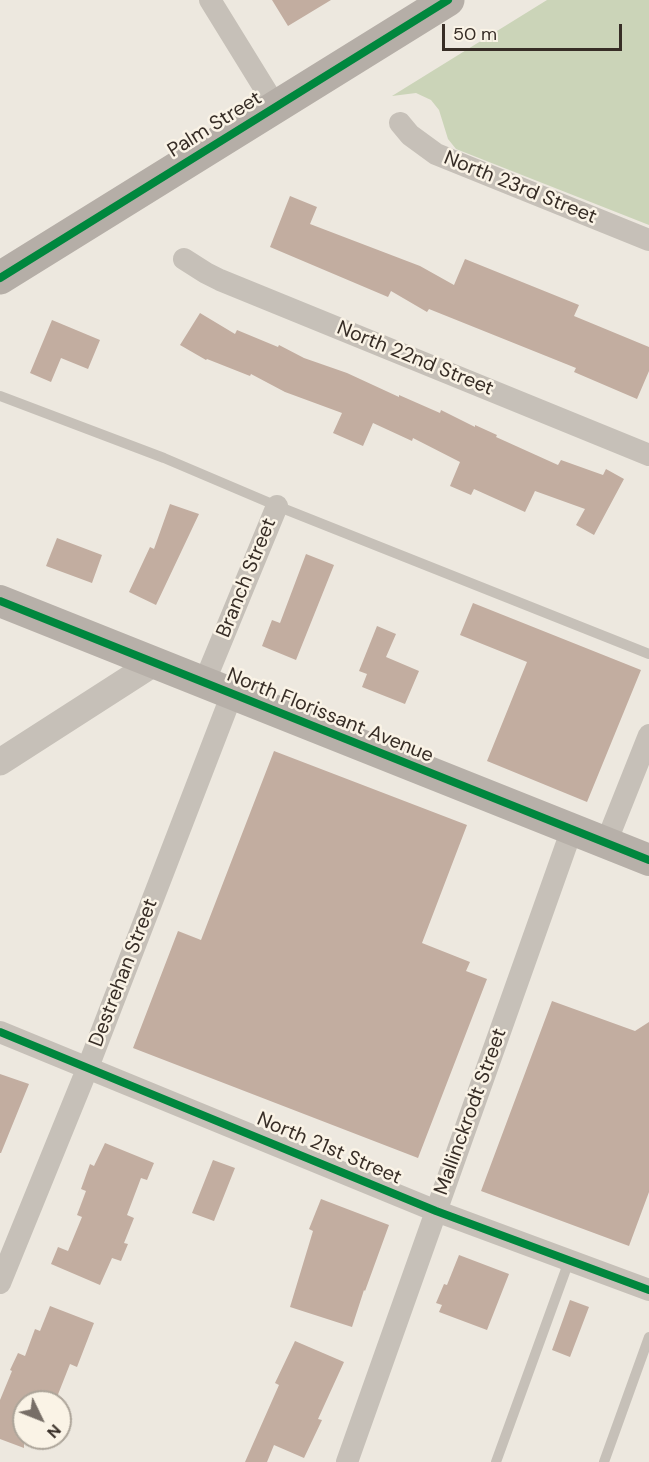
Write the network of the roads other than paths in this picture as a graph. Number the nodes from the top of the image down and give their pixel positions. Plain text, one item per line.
1 (210, 0) edge
2 (448, 0) edge
3 (276, 107) junction
4 (400, 123) dead end
5 (649, 240) edge
6 (184, 259) dead end
7 (0, 278) edge
8 (0, 396) edge
9 (649, 455) edge
10 (277, 506) junction
11 (0, 601) edge
12 (649, 654) edge
13 (154, 663) junction
14 (218, 689) junction
15 (649, 735) edge
16 (0, 762) edge
17 (572, 829) junction
18 (606, 843) junction
19 (649, 860) edge
20 (0, 1032) edge
21 (88, 1067) junction
22 (436, 1211) junction
23 (569, 1261) junction
24 (0, 1283) edge
25 (649, 1289) edge
26 (649, 1337) edge
27 (347, 1462) edge
28 (496, 1462) edge
29 (604, 1462) edge

1 - 3 street
2 - 3 main road, Palm Street
3 - 7 main road, Palm Street
4 - 5 street, North 23rd Street
6 - 9 street, North 22nd Street
8 - 10 lane
10 - 12 lane
10 - 14 street, Branch Street
11 - 13 main road, North Florissant Avenue
13 - 14 main road, North Florissant Avenue
13 - 16 street
14 - 17 main road, North Florissant Avenue
14 - 21 street, Destrehan Street
15 - 18 street
17 - 18 main road, North Florissant Avenue
17 - 22 street, Mallinckrodt Street
18 - 19 main road, North Florissant Avenue
20 - 21 street, North 21st Street
21 - 22 street, North 21st Street
21 - 24 street, Destrehan Street
22 - 23 street, North 21st Street
22 - 27 street, Mallinckrodt Street
23 - 25 street, North 21st Street
23 - 28 lane
26 - 29 lane

